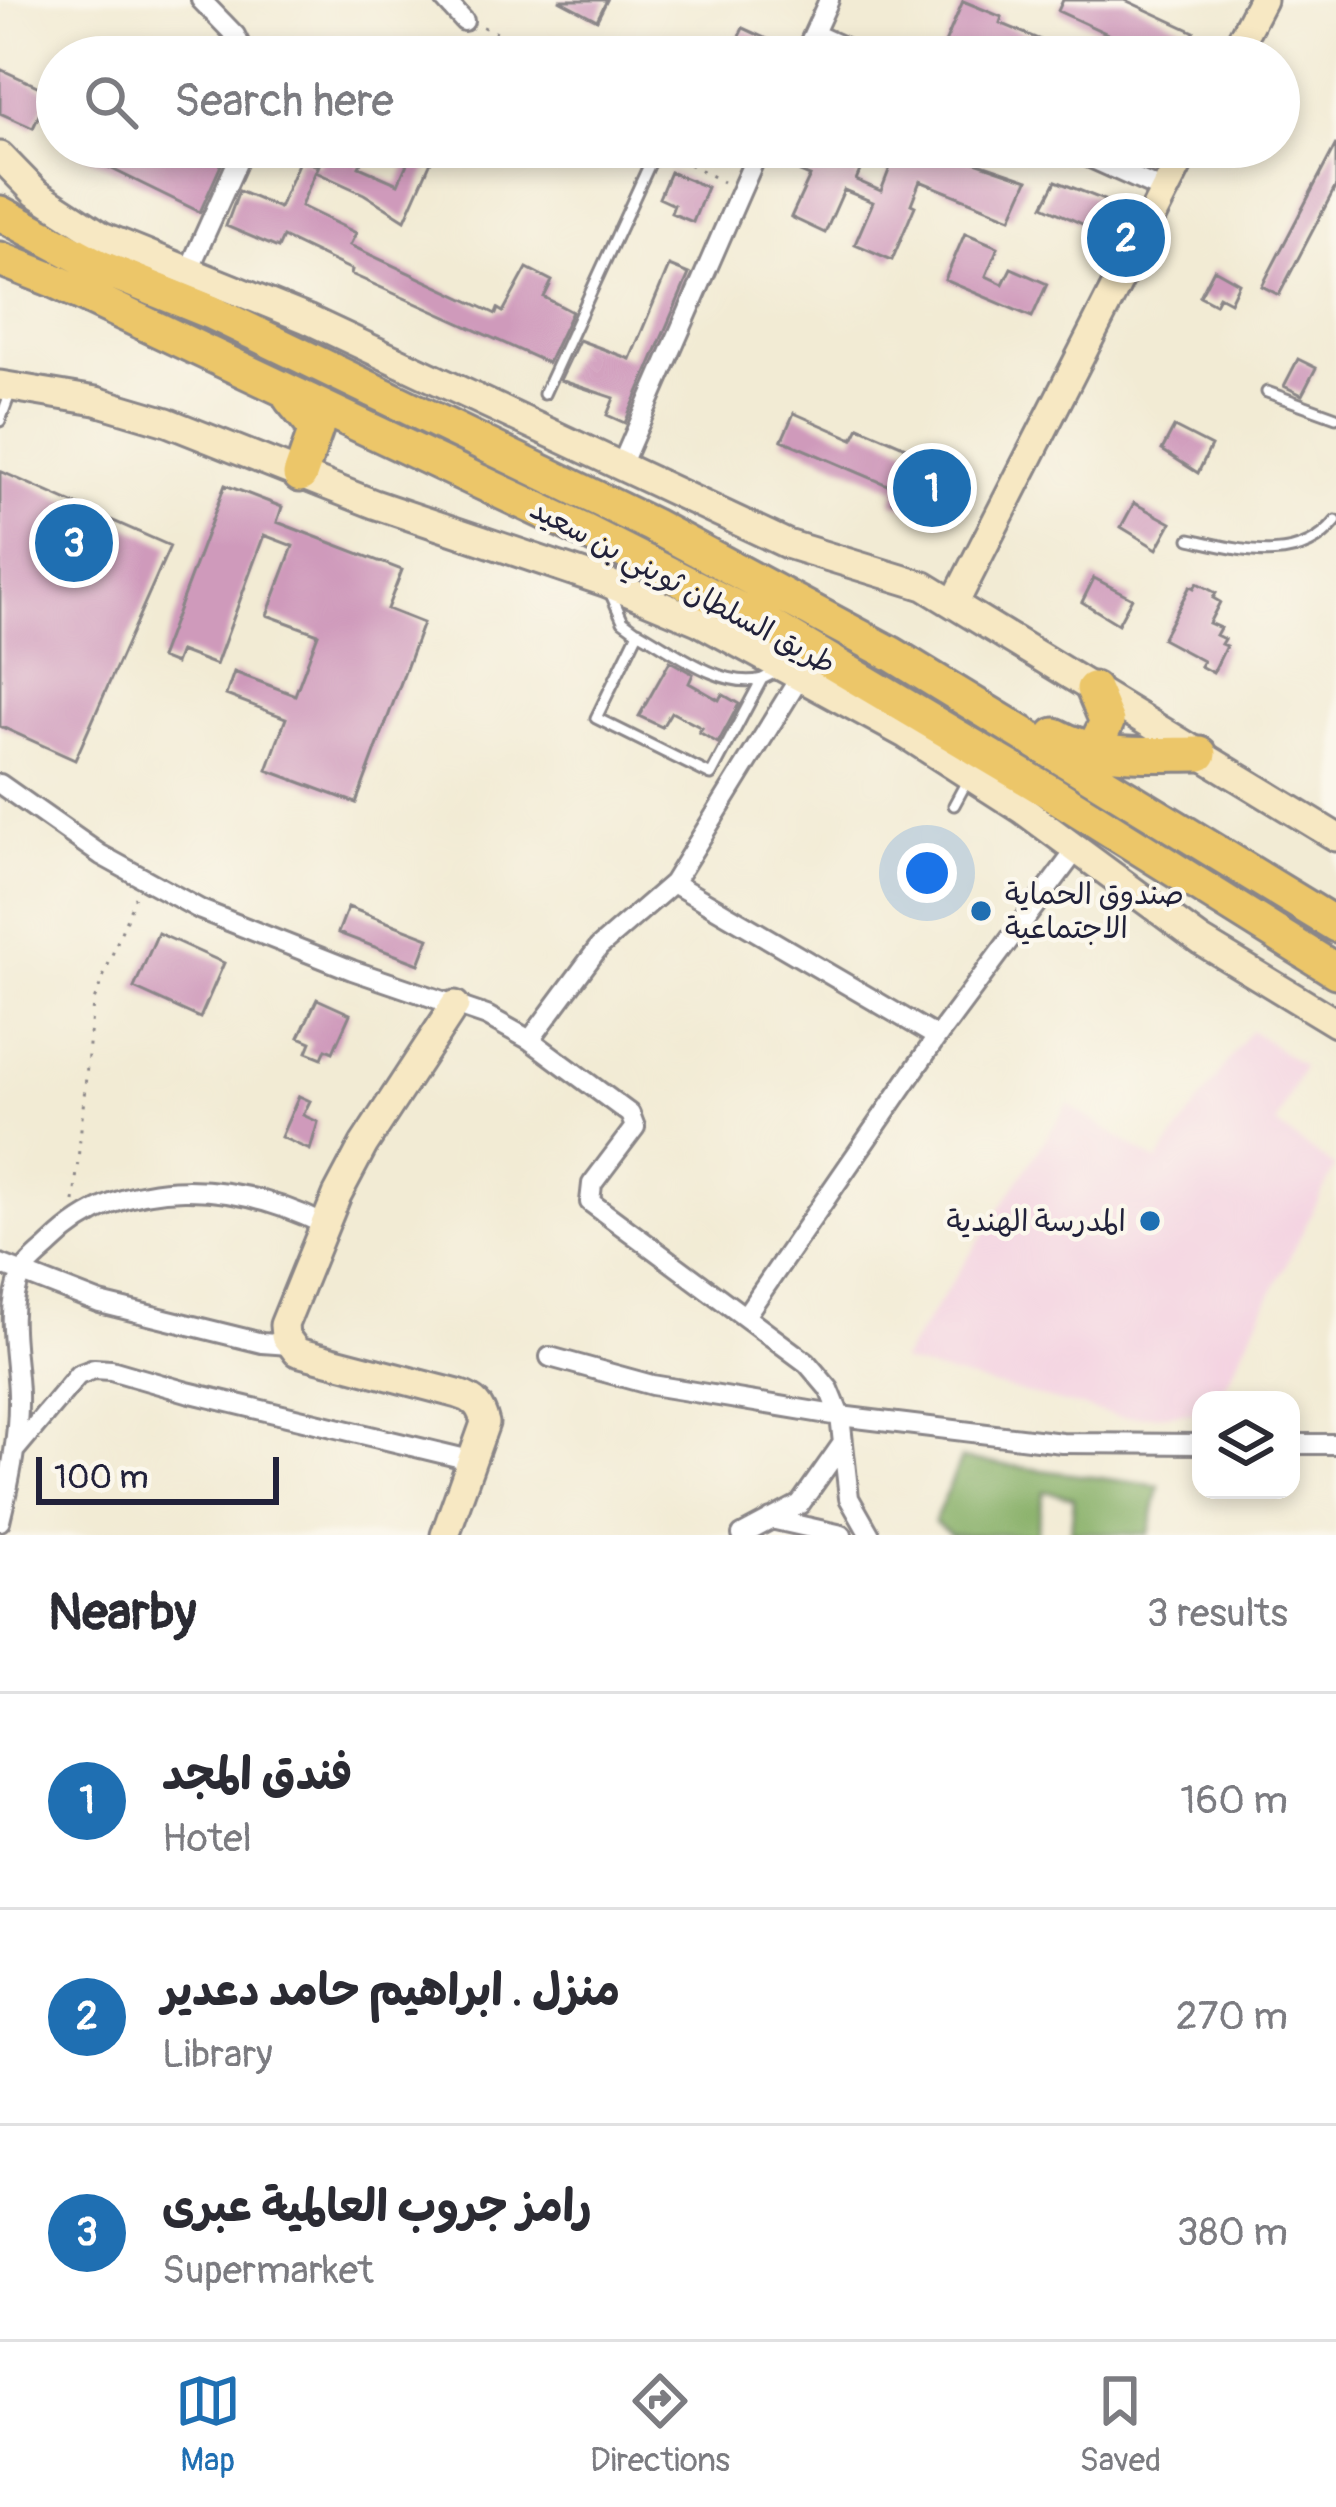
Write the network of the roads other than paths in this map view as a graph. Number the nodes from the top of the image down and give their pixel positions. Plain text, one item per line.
1 (201, 0) edge
2 (445, 0) edge
3 (829, 0) edge
4 (1258, 1) edge
5 (464, 21) road end
6 (814, 34) joint
7 (236, 36) edge
8 (818, 36) edge
9 (1242, 36) edge
10 (0, 156) edge
11 (235, 168) edge
12 (648, 168) edge
13 (750, 168) edge
14 (1113, 168) edge
15 (1176, 168) edge
16 (1164, 191) junction
17 (0, 213) edge
18 (0, 259) edge
19 (188, 272) junction
20 (7, 385) edge
21 (276, 386) junction
22 (1267, 392) dead end
23 (544, 394) dead end
24 (1336, 416) edge
25 (0, 421) edge
26 (620, 468) junction
27 (300, 475) junction
28 (1336, 521) edge
29 (652, 525) junction
30 (1190, 539) dead end
31 (605, 581) junction
32 (955, 602) junction
33 (633, 628) junction
34 (782, 674) junction
35 (1093, 689) junction
36 (1093, 750) junction
37 (1200, 754) junction
38 (970, 776) junction
39 (0, 784) edge
40 (954, 805) dead end
41 (1336, 837) edge
42 (1077, 849) junction
43 (673, 883) junction
44 (1336, 925) edge
45 (1201, 941) junction
46 (1336, 971) edge
47 (455, 1005) junction
48 (1336, 1023) edge
49 (938, 1037) junction
50 (1336, 1039) edge
51 (530, 1040) junction
52 (325, 1225) junction
53 (0, 1264) edge
54 (21, 1273) junction
55 (745, 1316) junction
56 (290, 1345) junction
57 (550, 1357) dead end
58 (839, 1416) junction
59 (843, 1443) junction
60 (1192, 1444) edge
61 (1300, 1444) edge
62 (1336, 1444) edge
63 (15, 1450) junction
64 (470, 1460) junction
65 (769, 1519) junction
66 (0, 1521) edge
67 (445, 1535) edge
68 (742, 1535) edge
69 (842, 1535) edge
70 (870, 1535) edge

1 - 7 street
2 - 5 street
3 - 6 street
4 - 9 street
6 - 8 street
10 - 19 street
11 - 19 street
12 - 23 lane
13 - 26 street
14 - 16 street
15 - 16 street
16 - 32 street
17 - 29 highway, طريق السلطان ثويني بن سعيد
18 - 21 highway, طريق السلطان ثويني بن سعيد
19 - 26 street
20 - 25 lane
20 - 27 street
21 - 27 highway
21 - 46 highway, طريق السلطان ثويني بن سعيد
22 - 24 lane
26 - 32 street
27 - 31 street
28 - 30 lane
29 - 36 highway
29 - 44 highway, طريق السلطان ثويني بن سعيد
31 - 33 lane
31 - 34 street
32 - 35 street
33 - 34 lane
33 - 34 lane
34 - 38 street
34 - 43 street
35 - 36 highway
35 - 37 street
36 - 37 highway
37 - 41 street
38 - 40 lane
38 - 42 street
39 - 47 street
42 - 45 street
42 - 49 street
43 - 49 street
43 - 51 street
45 - 48 street
45 - 50 street
47 - 51 street
47 - 52 street
49 - 55 street
51 - 55 street
52 - 54 street
52 - 56 street
53 - 54 street
54 - 56 street
54 - 63 street
55 - 58 street
56 - 64 street
57 - 58 street
58 - 59 street
58 - 60 street
59 - 65 street
59 - 70 street
61 - 62 street
63 - 64 street
63 - 66 street
64 - 67 street
65 - 68 street
65 - 69 street

